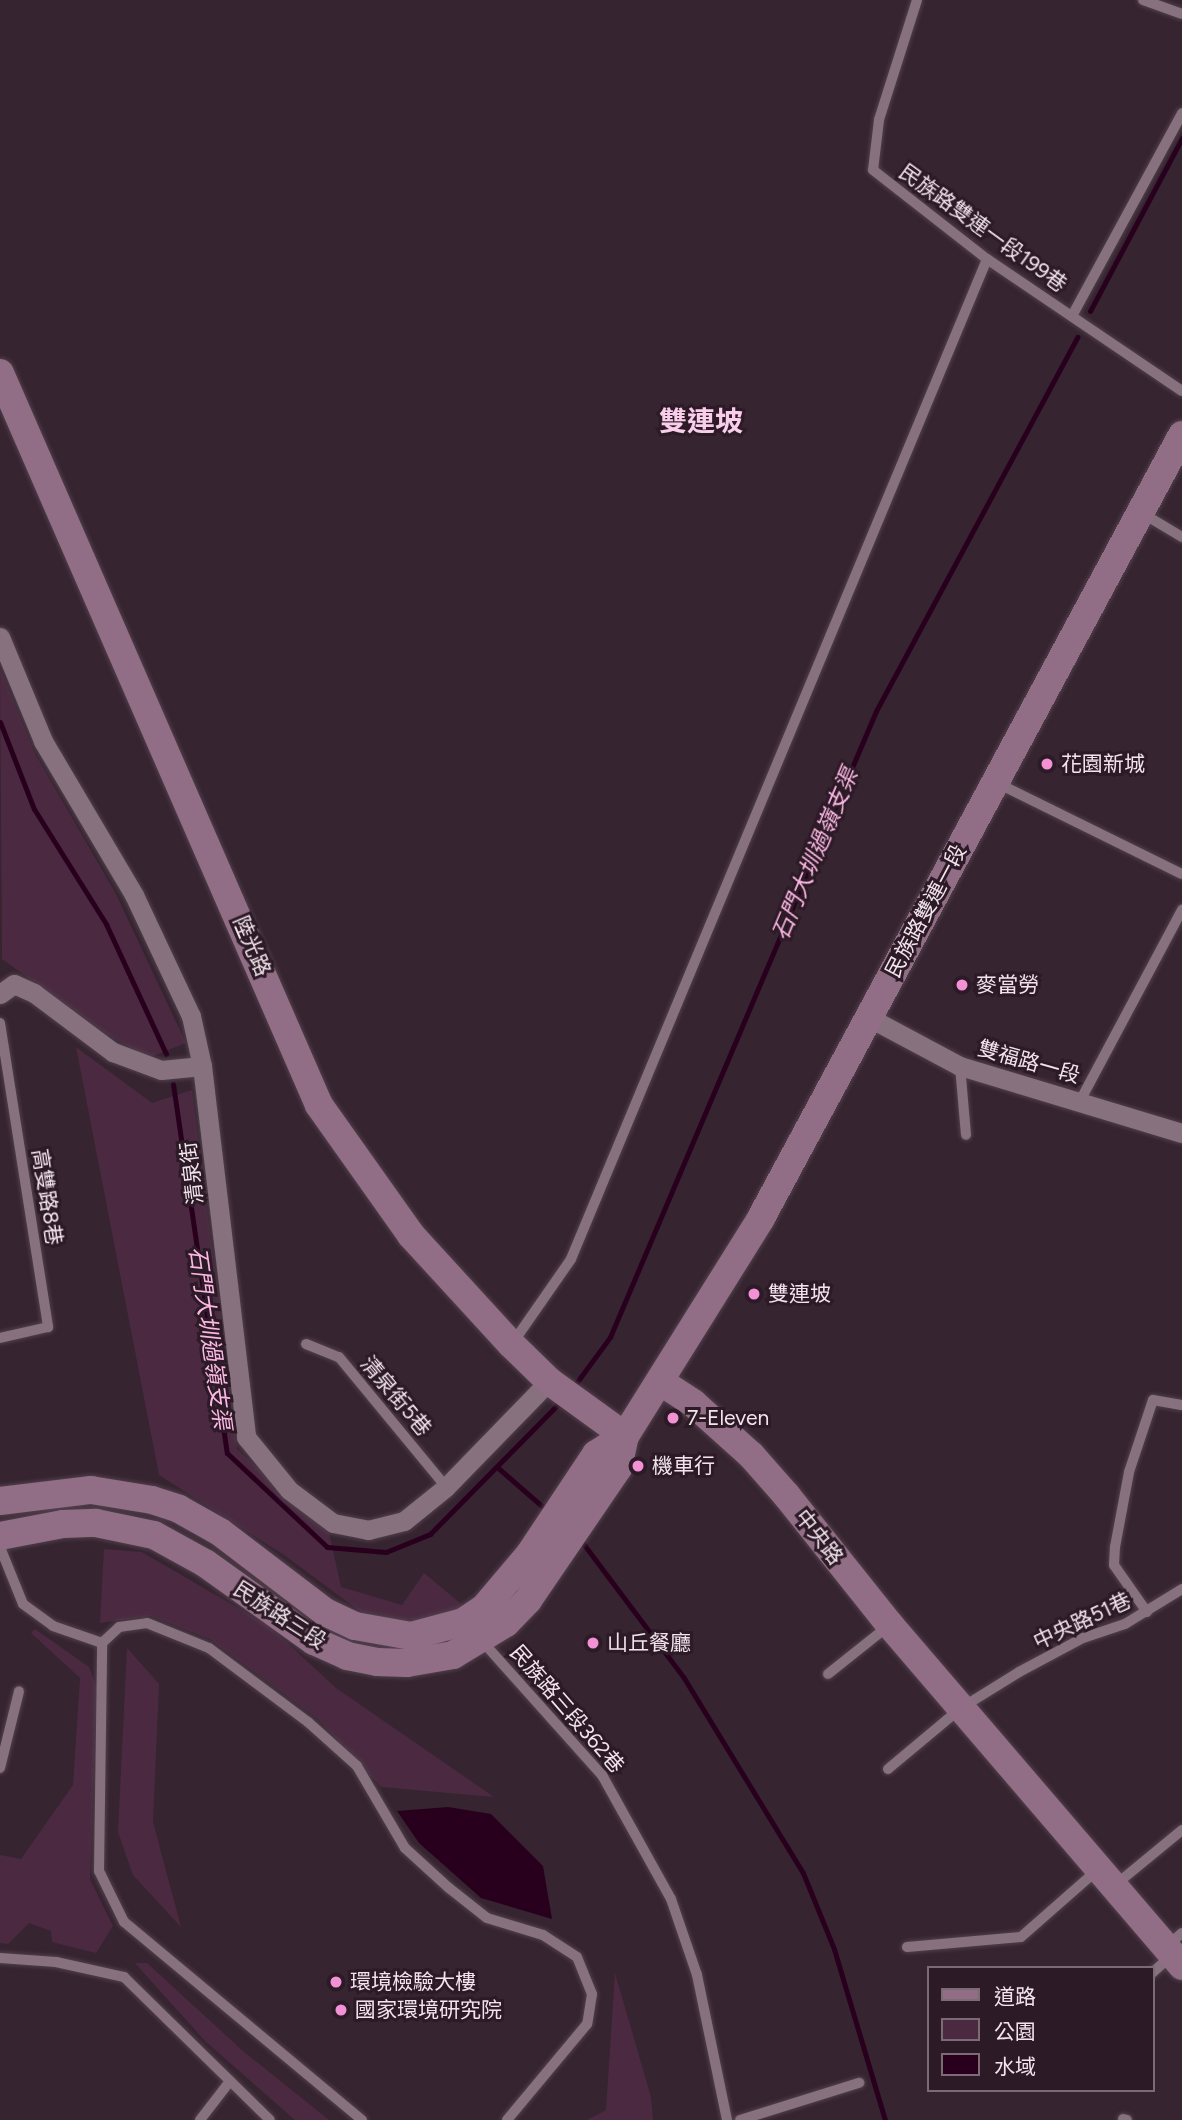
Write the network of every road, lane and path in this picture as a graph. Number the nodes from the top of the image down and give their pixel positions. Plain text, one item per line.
1 (917, 0) edge
2 (1143, 0) edge
3 (1182, 14) edge
4 (1182, 113) edge
5 (988, 259) junction
6 (1072, 316) junction
7 (0, 373) edge
8 (1182, 391) edge
9 (1182, 435) edge
10 (1141, 512) junction
11 (1182, 537) edge
12 (0, 637) edge
13 (995, 782) junction
14 (1182, 874) edge
15 (1182, 910) edge
16 (0, 994) edge
17 (870, 1018) junction
18 (0, 1023) edge
19 (202, 1066) junction
20 (960, 1066) junction
21 (1080, 1101) junction
22 (1182, 1133) edge
23 (966, 1135) dead end
24 (0, 1338) edge
25 (306, 1344) dead end
26 (511, 1345) junction
27 (549, 1381) junction
28 (661, 1382) junction
29 (1182, 1405) edge
30 (625, 1436) junction
31 (446, 1487) junction
32 (0, 1501) edge
33 (0, 1536) edge
34 (0, 1547) edge
35 (1182, 1589) edge
36 (1147, 1612) junction
37 (890, 1625) junction
38 (482, 1641) junction
39 (102, 1643) junction
40 (828, 1674) dead end
41 (19, 1691) dead end
42 (961, 1708) junction
43 (0, 1768) edge
44 (888, 1769) dead end
45 (1182, 1830) edge
46 (1106, 1877) junction
47 (907, 1947) dead end
48 (1171, 1955) edge
49 (0, 1958) edge
50 (230, 2081) junction
51 (859, 2083) dead end
52 (200, 2120) edge
53 (270, 2120) edge
54 (362, 2120) edge
55 (507, 2120) edge
56 (727, 2120) edge
57 (740, 2120) edge

1 - 5 lane, 民族路雙連一段199巷
2 - 3 lane
4 - 6 lane
5 - 6 lane, 民族路雙連一段199巷
5 - 26 lane
6 - 8 lane, 民族路雙連一段199巷
7 - 26 main road, 陸光路
9 - 10 main road, 民族路雙連一段
10 - 11 lane
10 - 13 main road, 民族路雙連一段
12 - 19 street, 清泉街
13 - 14 lane
13 - 17 main road, 民族路雙連一段
15 - 21 lane
16 - 19 street
17 - 20 street, 雙福路一段
17 - 28 main road, 民族路雙連一段
18 - 24 lane, 高雙路8巷
19 - 31 street, 清泉街
20 - 21 street, 雙福路一段
20 - 23 lane
21 - 22 street, 雙福路一段
25 - 31 lane, 清泉街5巷
26 - 27 main road, 陸光路
27 - 30 main road, 陸光路
27 - 31 street, 清泉街
28 - 30 main road, 民族路三段
28 - 37 main road, 中央路
29 - 36 lane
30 - 32 main road, 民族路三段
30 - 38 main road, 民族路三段
33 - 38 main road, 民族路三段
34 - 39 lane
35 - 36 lane, 中央路51巷
36 - 42 lane, 中央路51巷
37 - 40 lane
37 - 42 main road, 中央路
38 - 56 lane, 民族路三段362巷
39 - 54 lane
39 - 55 lane
41 - 43 lane
42 - 44 lane
42 - 46 main road, 中央路
45 - 46 lane
46 - 47 lane
46 - 48 main road, 中央路
49 - 50 lane
50 - 52 lane
50 - 53 lane
51 - 57 lane

